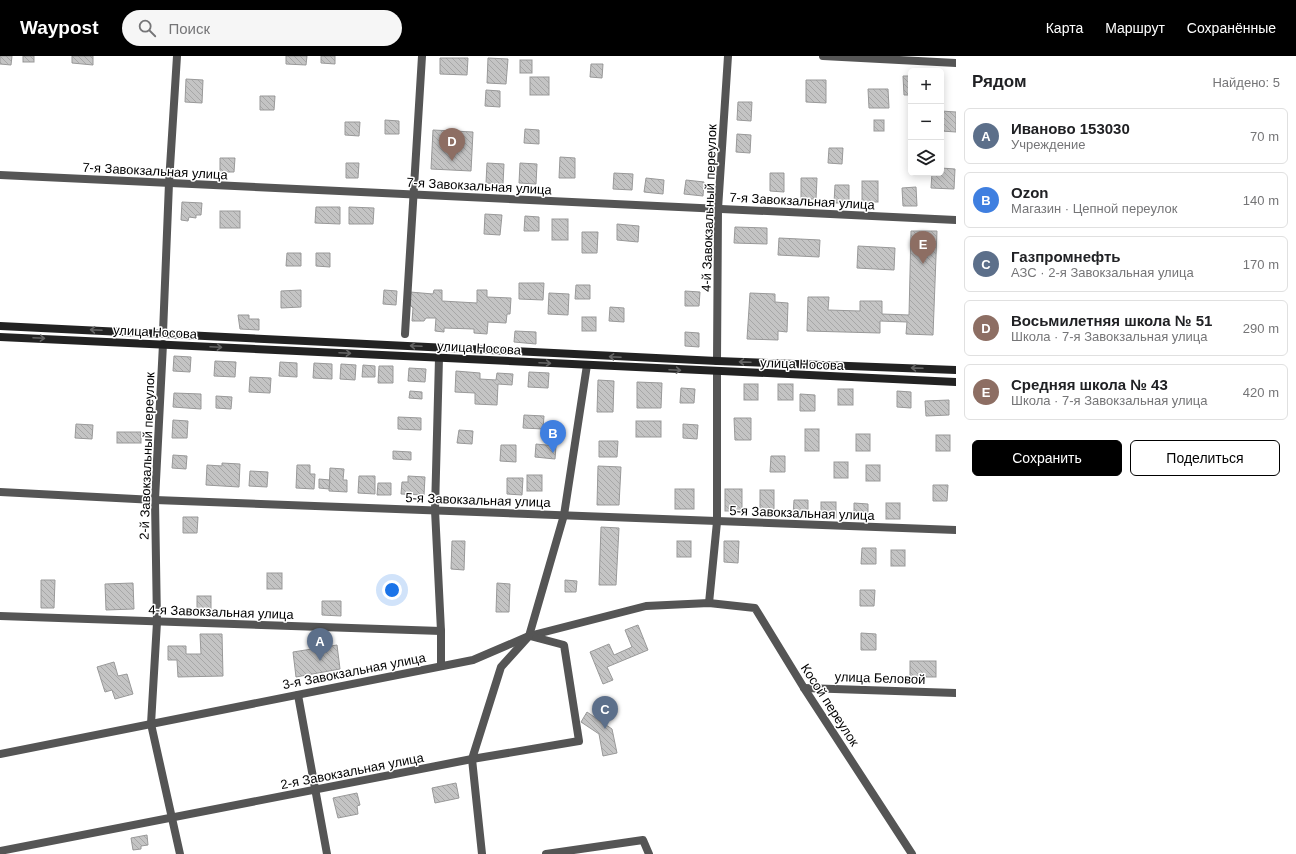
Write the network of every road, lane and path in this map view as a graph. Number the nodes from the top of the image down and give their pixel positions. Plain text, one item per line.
1 (177, 56) edge
2 (422, 56) edge
3 (728, 56) edge
4 (823, 56) edge
5 (956, 63) edge
6 (0, 175) edge
7 (168, 183) junction
8 (413, 195) junction
9 (718, 209) junction
10 (956, 220) edge
11 (0, 326) edge
12 (163, 333) junction
13 (405, 334) dead end
14 (0, 337) edge
15 (163, 344) junction
16 (440, 347) junction
17 (589, 355) junction
18 (439, 358) junction
19 (717, 361) junction
20 (587, 366) junction
21 (956, 370) edge
22 (717, 372) junction
23 (956, 382) edge
24 (0, 492) edge
25 (155, 500) junction
26 (435, 510) junction
27 (564, 515) junction
28 (717, 522) junction
29 (956, 530) edge
30 (709, 603) junction
31 (0, 616) edge
32 (157, 622) junction
33 (441, 630) junction
34 (529, 636) junction
35 (441, 666) junction
36 (804, 688) junction
37 (956, 693) edge
38 (298, 694) junction
39 (151, 724) junction
40 (0, 754) edge
41 (472, 760) junction
42 (315, 790) junction
43 (172, 818) junction
44 (0, 852) edge
45 (180, 854) edge
46 (327, 854) edge
47 (482, 854) edge
48 (546, 854) edge
49 (649, 854) edge
50 (912, 854) edge

1 - 7 street, 2-й Завокзальный переулок
2 - 8 street
3 - 9 street, 4-й Завокзальный переулок
4 - 5 street
6 - 7 street, 7-я Завокзальная улица
7 - 8 street, 7-я Завокзальная улица
7 - 12 street, 2-й Завокзальный переулок
8 - 9 street, 7-я Завокзальная улица
8 - 13 street
9 - 10 street, 7-я Завокзальная улица
9 - 19 street, 4-й Завокзальный переулок
12 -> 11 main road, улица Носова
12 - 15 main road, 2-й Завокзальный переулок
16 -> 12 main road, улица Носова
14 -> 15 main road, улица Носова
15 -> 18 main road, улица Носова
15 - 25 street, 2-й Завокзальный переулок
16 - 17 main road, улица Носова
16 - 18 main road
19 -> 17 main road, улица Носова
17 - 20 main road
18 -> 20 main road, улица Носова
18 - 26 street
21 -> 19 main road, улица Носова
19 - 22 main road
20 -> 22 main road, улица Носова
20 - 27 street
22 - 23 main road, улица Носова
22 - 28 street
24 - 25 street, 5-я Завокзальная улица
25 - 26 street, 5-я Завокзальная улица
25 - 32 street, 2-й Завокзальный переулок
26 - 27 street, 5-я Завокзальная улица
26 - 33 street
27 - 28 street, 5-я Завокзальная улица
27 - 34 street
28 - 29 street, 5-я Завокзальная улица
28 - 30 street
30 - 34 street, 3-я Завокзальная улица
30 - 36 street, Косой переулок
31 - 32 street, 4-я Завокзальная улица
32 - 33 street, 4-я Завокзальная улица
32 - 39 street, 2-й Завокзальный переулок
33 - 35 street
34 - 35 street, 3-я Завокзальная улица
34 - 41 street
34 - 41 street, 2-я Завокзальная улица
35 - 38 street, 3-я Завокзальная улица
36 - 37 street, улица Беловой
36 - 50 street, Косой переулок
38 - 39 street, 3-я Завокзальная улица
38 - 42 street
39 - 40 street, 3-я Завокзальная улица
39 - 43 street, 2-й Завокзальный переулок
41 - 42 street, 2-я Завокзальная улица
41 - 47 street
42 - 43 street, 2-я Завокзальная улица
42 - 46 street
43 - 44 street, 2-я Завокзальная улица
43 - 45 street, 2-й Завокзальный переулок
48 - 49 street

